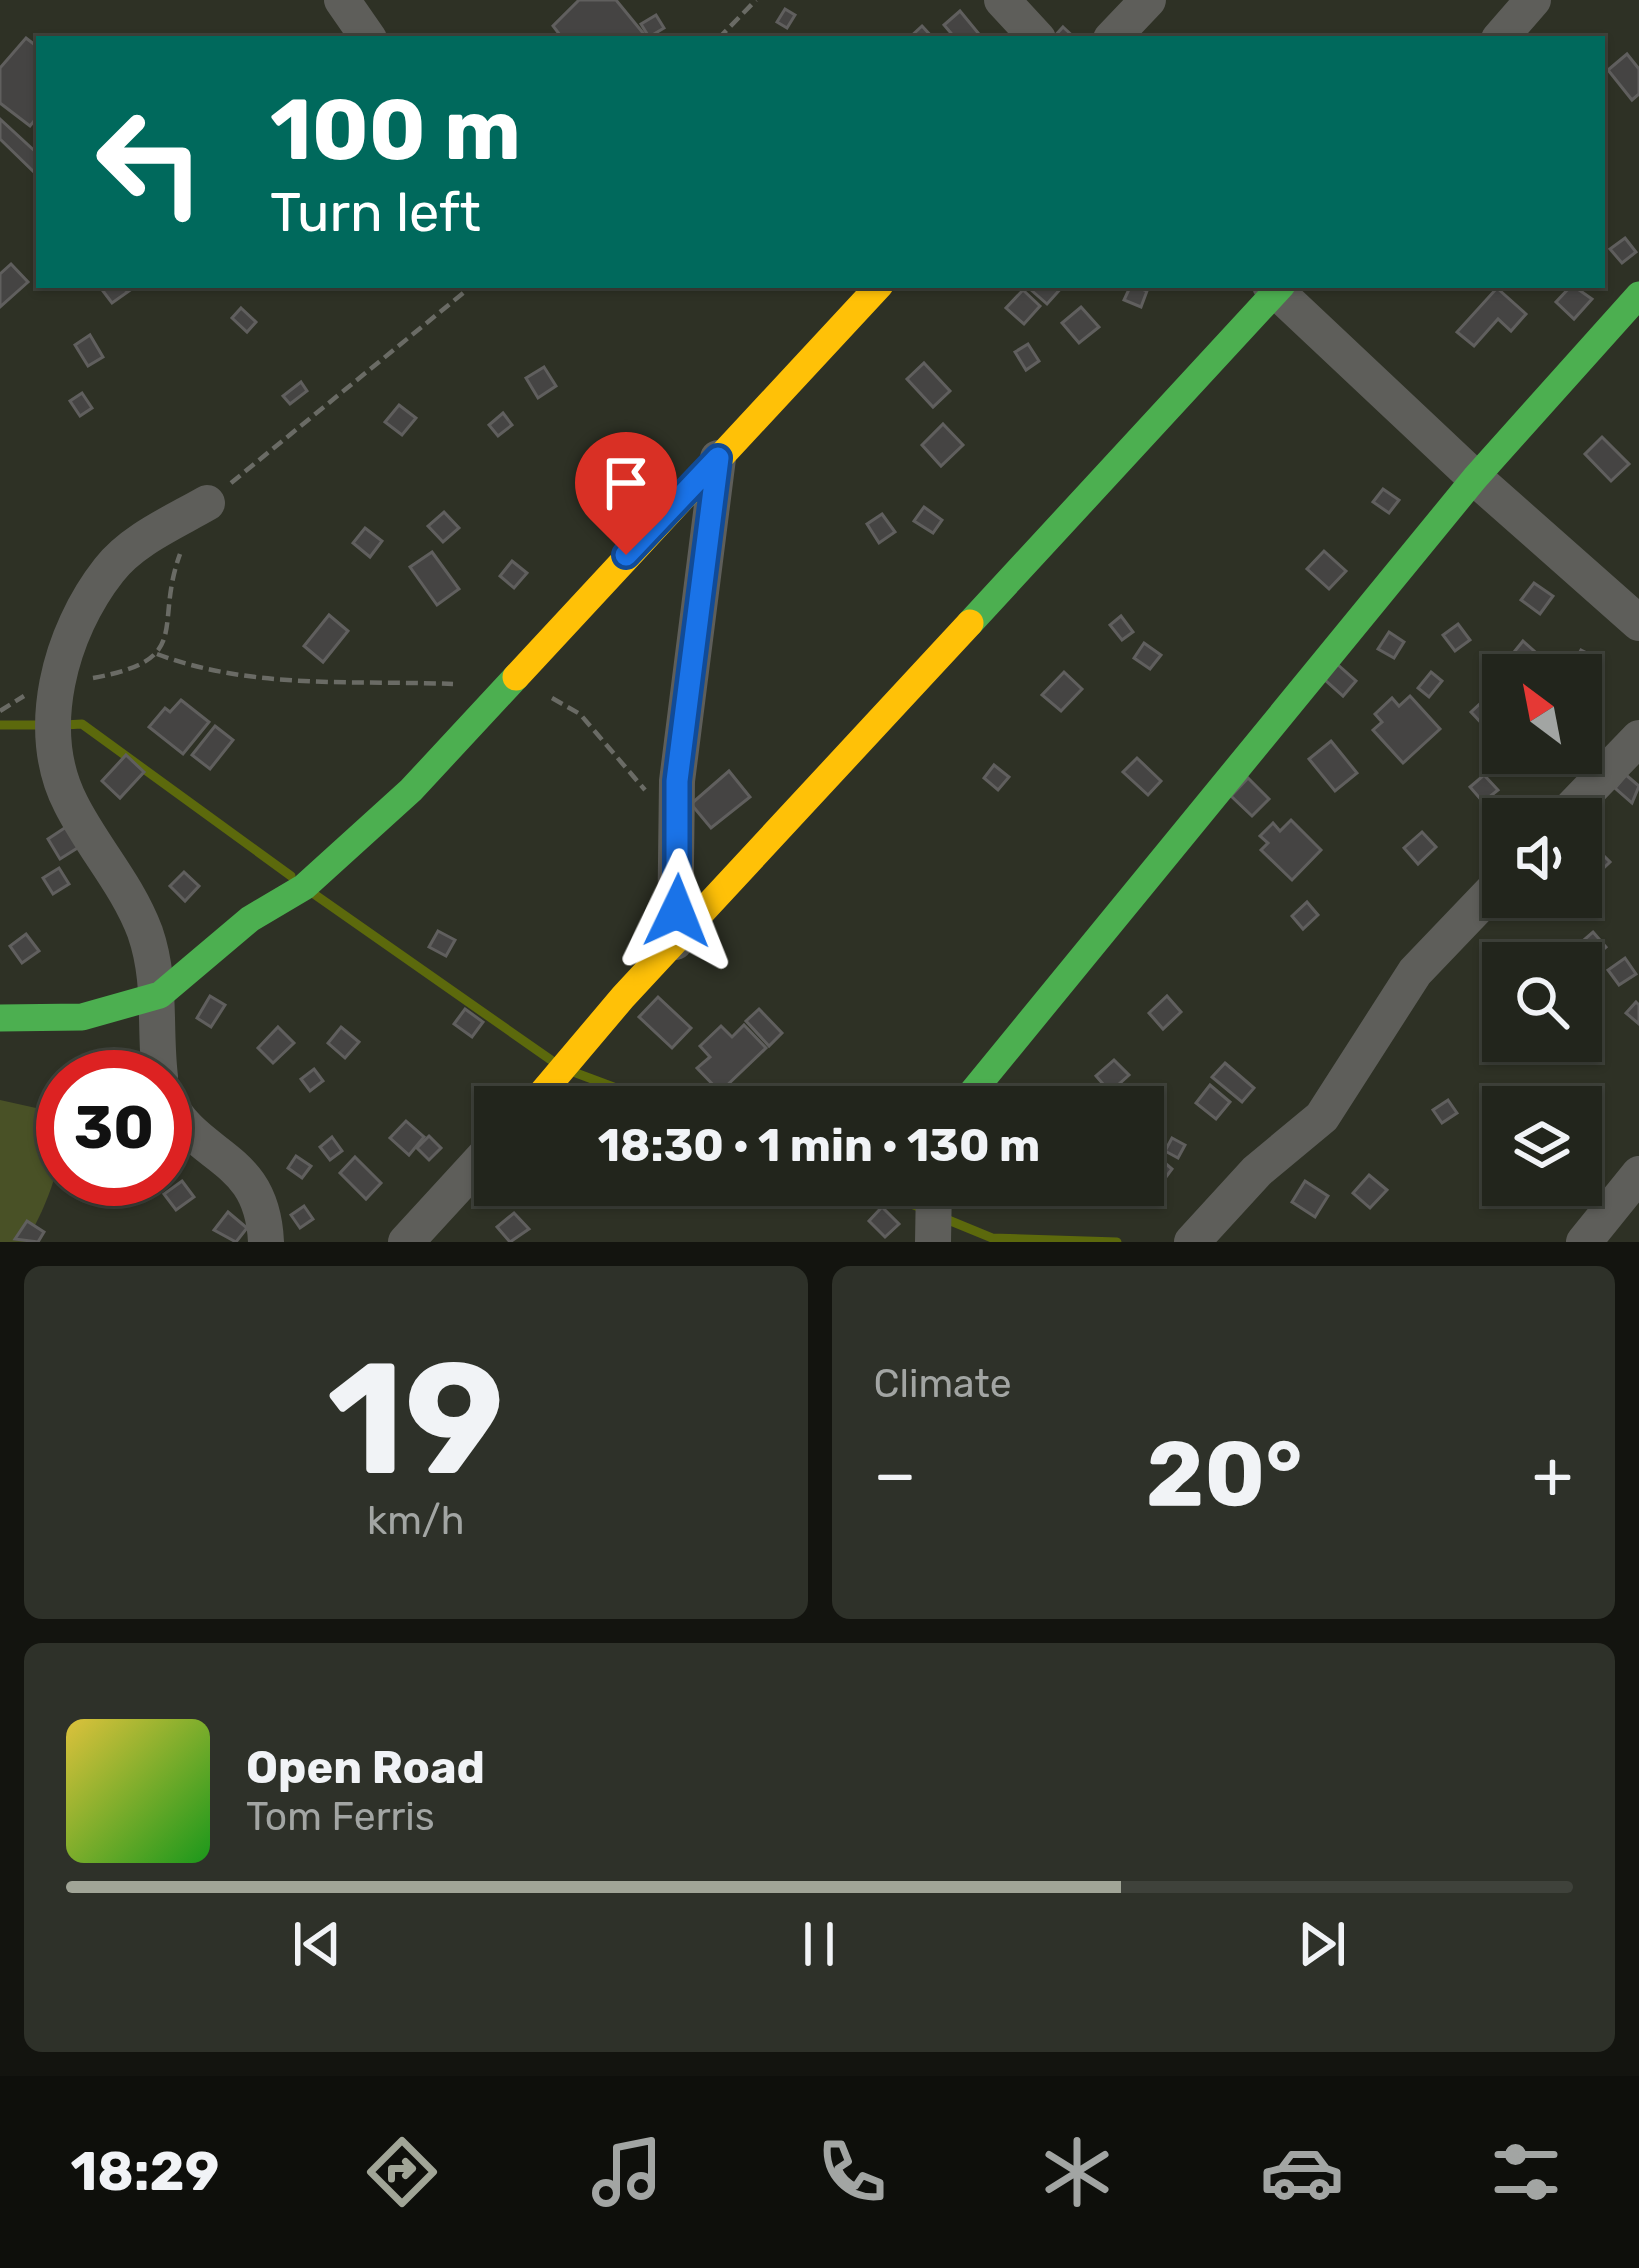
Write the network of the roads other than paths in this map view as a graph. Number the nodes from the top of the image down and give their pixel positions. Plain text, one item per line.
1 (341, 0) edge
2 (1002, 0) edge
3 (1148, 0) edge
4 (1533, 0) edge
5 (367, 36) edge
6 (1036, 36) edge
7 (1115, 36) edge
8 (1502, 36) edge
9 (877, 288) edge
10 (1275, 288) edge
11 (1277, 288) edge
12 (1639, 295) edge
13 (718, 458) junction
14 (1475, 478) junction
15 (207, 503) dead end
16 (1639, 623) edge
17 (1639, 738) edge
18 (1582, 798) edge
19 (1482, 902) edge
20 (675, 942) junction
21 (160, 995) junction
22 (0, 1018) edge
23 (160, 1050) edge
24 (548, 1086) edge
25 (977, 1086) edge
26 (192, 1130) edge
27 (474, 1168) edge
28 (1639, 1174) edge
29 (934, 1206) edge
30 (266, 1242) edge
31 (406, 1242) edge
32 (933, 1242) edge
33 (1192, 1242) edge
34 (1584, 1242) edge

1 - 5 street
2 - 6 street
3 - 7 street
4 - 8 street
9 - 13 street
10 - 20 street
11 - 14 street
12 - 14 street
13 - 20 street
13 - 21 street
14 - 16 street
14 - 25 street
15 - 21 street
17 - 18 street
19 - 33 street
20 - 24 street
21 - 22 street
21 - 23 street
26 - 30 street
27 - 31 street
28 - 34 street
29 - 32 street

